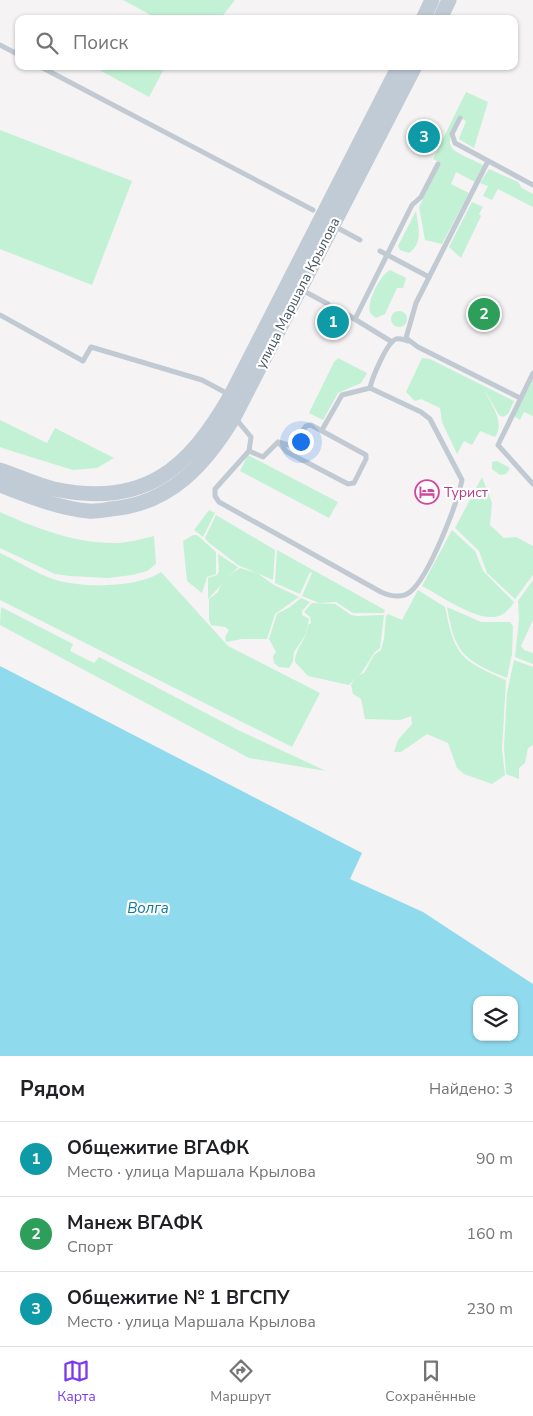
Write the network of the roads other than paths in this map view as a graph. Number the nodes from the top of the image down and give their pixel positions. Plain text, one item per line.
1 (432, 0) edge
2 (449, 0) edge
3 (425, 15) edge
4 (442, 15) edge
5 (0, 46) edge
6 (15, 53) edge
7 (47, 70) edge
8 (396, 70) edge
9 (413, 70) edge
10 (460, 118) dead end
11 (488, 161) junction
12 (438, 164) dead end
13 (533, 185) edge
14 (313, 210) dead end
15 (333, 225) junction
16 (360, 240) dead end
17 (380, 251) dead end
18 (387, 254) junction
19 (429, 277) junction
20 (294, 290) junction
21 (328, 304) dead end
22 (348, 315) dead end
23 (0, 316) edge
24 (355, 319) junction
25 (408, 341) junction
26 (392, 342) junction
27 (533, 373) edge
28 (370, 388) junction
29 (231, 395) junction
30 (520, 398) junction
31 (234, 417) junction
32 (322, 430) junction
33 (278, 442) junction
34 (249, 451) junction
35 (0, 470) edge
36 (533, 484) edge
37 (0, 485) edge

1 - 3 main road
2 - 4 main road
5 - 6 lane
7 - 14 lane
8 - 20 main road, улица Маршала Крылова
9 - 15 main road, улица Маршала Крылова
10 - 11 lane
11 - 13 lane
11 - 19 lane
12 - 18 lane
15 - 16 lane
15 - 20 main road, улица Маршала Крылова
17 - 18 lane
18 - 19 lane
18 - 24 lane
19 - 25 lane
20 - 21 lane
20 - 29 main road, улица Маршала Крылова
20 - 31 main road, улица Маршала Крылова
22 - 24 lane
23 - 29 lane
24 - 26 lane
25 - 26 lane
25 - 30 lane
26 - 28 lane
27 - 30 lane
28 - 32 lane
28 - 34 lane
29 - 35 main road, улица Маршала Крылова
30 - 36 lane
31 - 34 lane
31 - 37 main road, улица Маршала Крылова
32 - 33 lane
32 - 33 lane
33 - 34 lane

